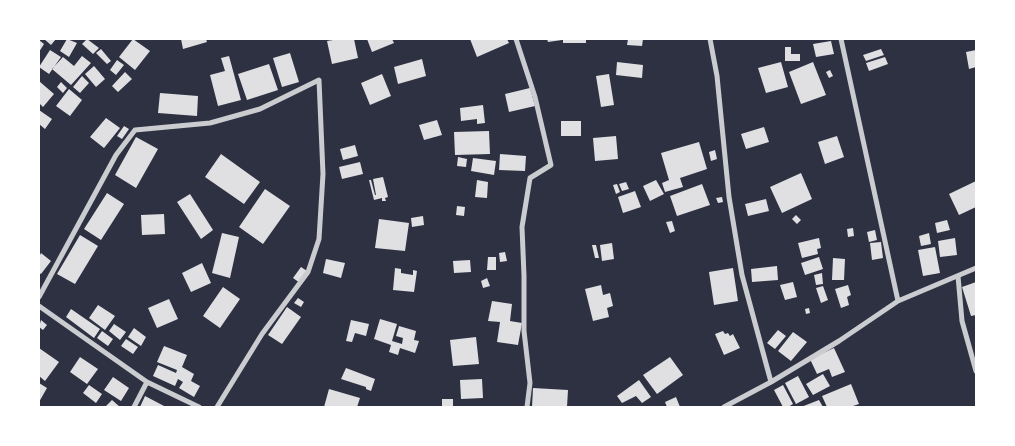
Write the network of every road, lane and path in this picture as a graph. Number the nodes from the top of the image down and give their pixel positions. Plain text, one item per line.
1 (516, 39) edge
2 (710, 39) edge
3 (841, 39) edge
4 (976, 268) edge
5 (958, 276) junction
6 (39, 297) edge
7 (898, 300) junction
8 (39, 306) edge
9 (976, 371) edge
10 (147, 382) junction
11 (771, 382) junction
12 (134, 407) edge
13 (199, 407) edge
14 (216, 407) edge
15 (526, 407) edge
16 (724, 407) edge

1 - 15 street
2 - 11 street
3 - 7 street
4 - 5 street
5 - 7 street
5 - 9 street
6 - 14 street
7 - 11 street
8 - 10 street
10 - 12 street
10 - 13 street
11 - 16 street

